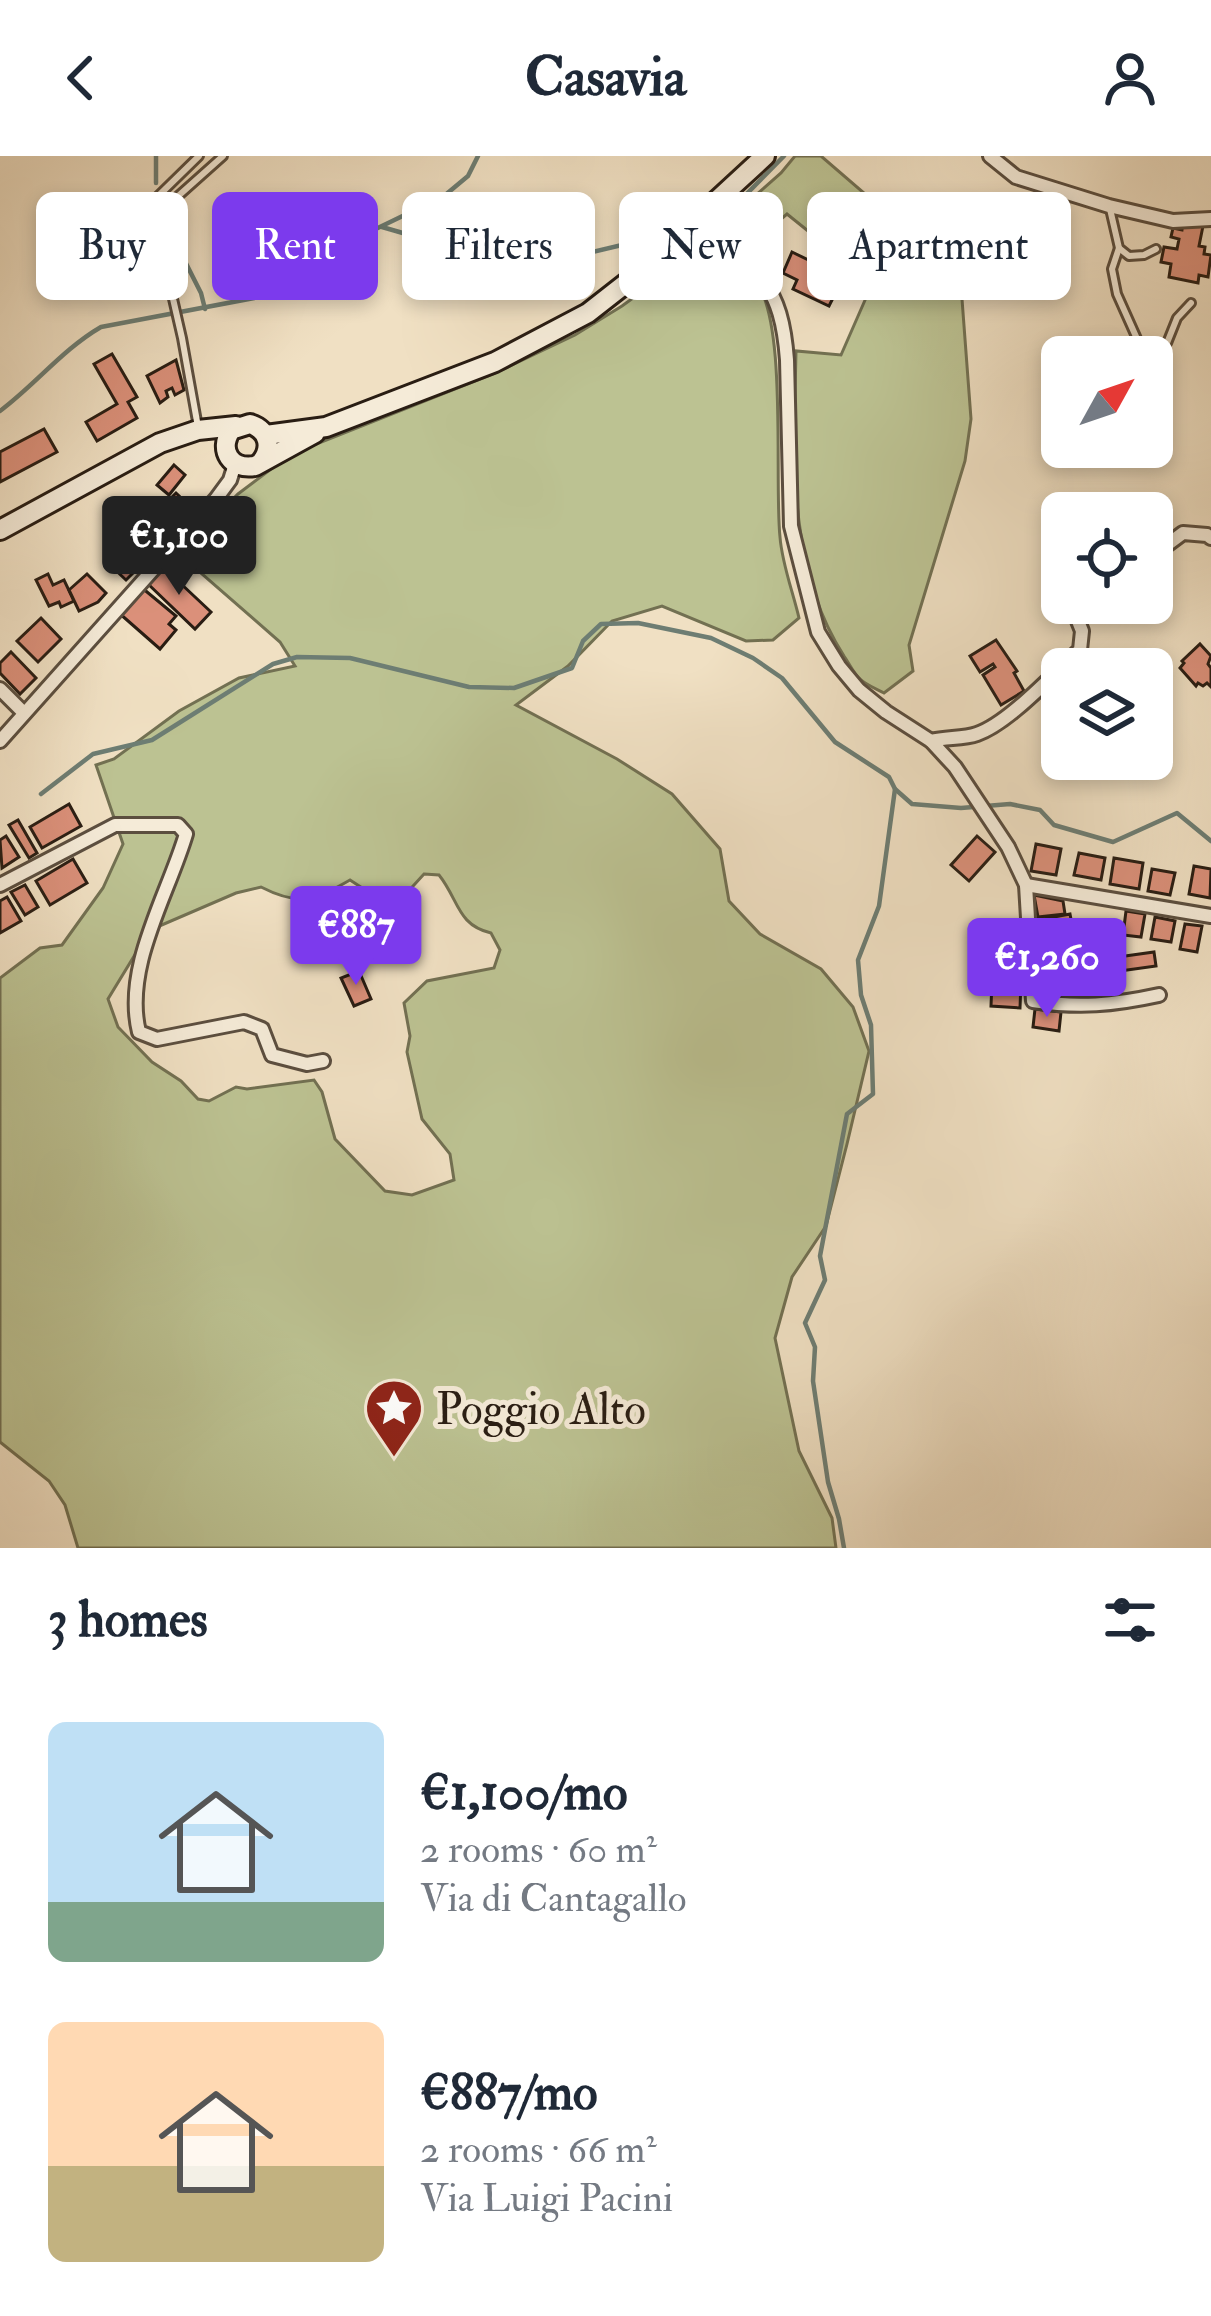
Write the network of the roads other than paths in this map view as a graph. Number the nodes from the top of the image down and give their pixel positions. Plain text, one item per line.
1 (199, 156) edge
2 (224, 156) edge
3 (765, 156) edge
4 (990, 156) edge
5 (162, 192) edge
6 (183, 192) edge
7 (726, 192) edge
8 (1109, 206) junction
9 (1211, 220) edge
10 (1119, 248) junction
11 (1156, 249) dead end
12 (619, 289) edge
13 (173, 300) edge
14 (775, 300) edge
15 (1191, 303) dead end
16 (236, 426) junction
17 (324, 428) junction
18 (201, 430) junction
19 (266, 435) junction
20 (230, 457) junction
21 (261, 462) junction
22 (0, 530) edge
23 (1211, 538) edge
24 (1173, 540) edge
25 (1079, 624) edge
26 (0, 689) edge
27 (23, 712) junction
28 (0, 740) edge
29 (931, 741) junction
30 (0, 885) edge
31 (1027, 885) junction
32 (1211, 916) edge
33 (1159, 995) dead end
34 (323, 1061) dead end

1 - 5 lane
2 - 6 lane
3 - 7 street
4 - 8 street
8 - 9 street
8 - 10 lane
10 - 11 lane
10 - 15 lane
12 - 17 street
13 - 18 lane
14 - 29 street
16 - 18 street
16 - 19 street
16 - 20 street
17 - 19 street
17 - 21 street
18 - 20 street
18 - 22 street
19 - 21 street
20 - 21 street
20 - 27 street
23 - 24 street
25 - 29 street
26 - 27 street
27 - 28 street
29 - 31 street
30 - 34 street
31 - 32 street
31 - 33 street

